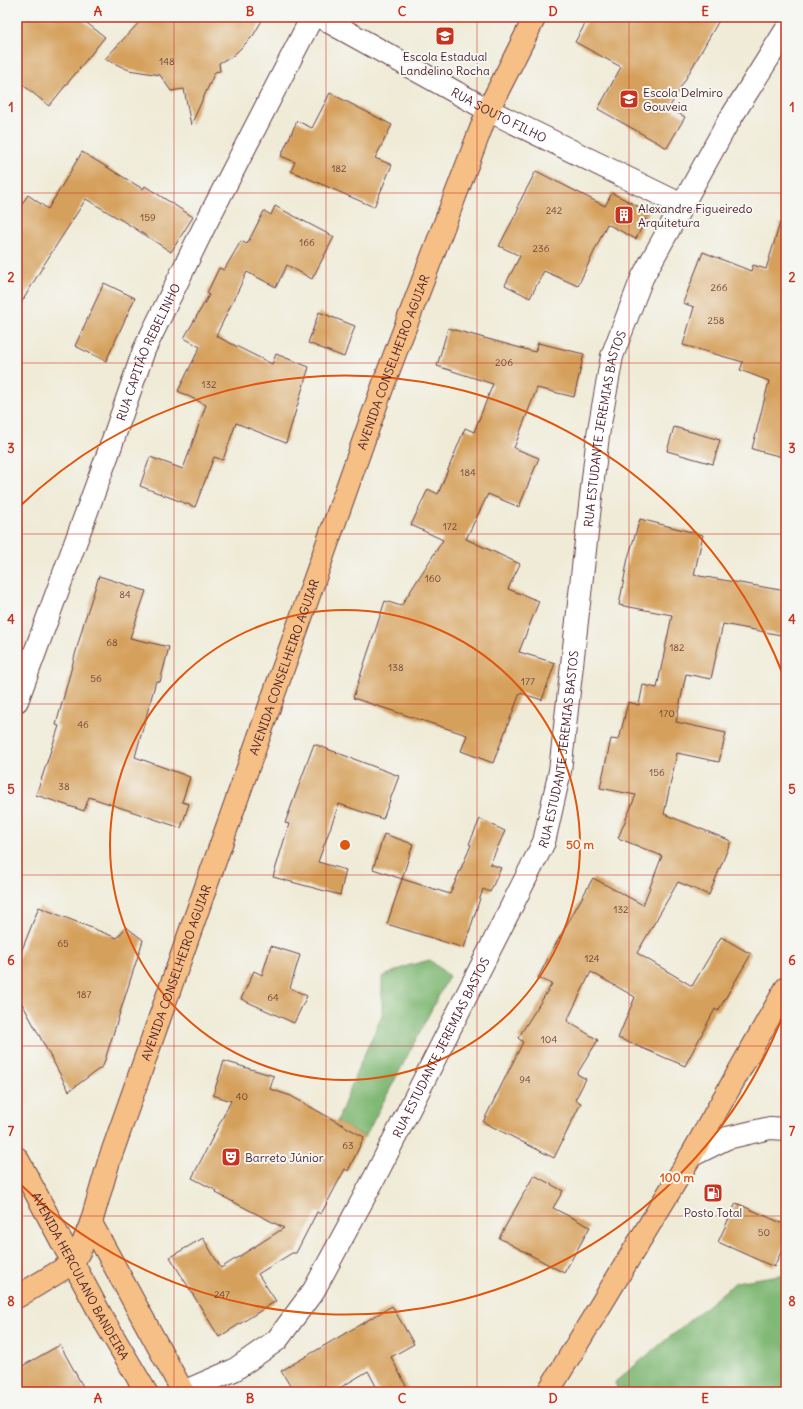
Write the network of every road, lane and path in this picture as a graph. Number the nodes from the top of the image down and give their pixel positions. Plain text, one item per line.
1 (312, 17) edge
2 (320, 17) edge
3 (535, 17) edge
4 (786, 30) edge
5 (488, 110) junction
6 (682, 205) junction
7 (17, 702) edge
8 (786, 988) edge
9 (786, 1129) edge
10 (691, 1156) junction
11 (17, 1158) edge
12 (91, 1223) junction
13 (73, 1263) junction
14 (17, 1297) edge
15 (146, 1392) edge
16 (183, 1392) edge
17 (548, 1392) edge

1 - 7 street, RUA CAPITÃO REBELINHO
2 - 5 street, RUA SOUTO FILHO
3 - 5 main road, AVENIDA CONSELHEIRO AGUIAR
4 - 6 street, RUA ESTUDANTE JEREMIAS BASTOS
5 - 6 street, RUA SOUTO FILHO
5 - 12 main road, AVENIDA CONSELHEIRO AGUIAR
6 - 16 street, RUA ESTUDANTE JEREMIAS BASTOS
8 - 10 main road
9 - 10 street
10 - 17 main road
11 - 13 main road, AVENIDA HERCULANO BANDEIRA
12 - 13 main road, AVENIDA CONSELHEIRO AGUIAR
12 - 16 main road
13 - 14 main road
13 - 15 main road, AVENIDA HERCULANO BANDEIRA

